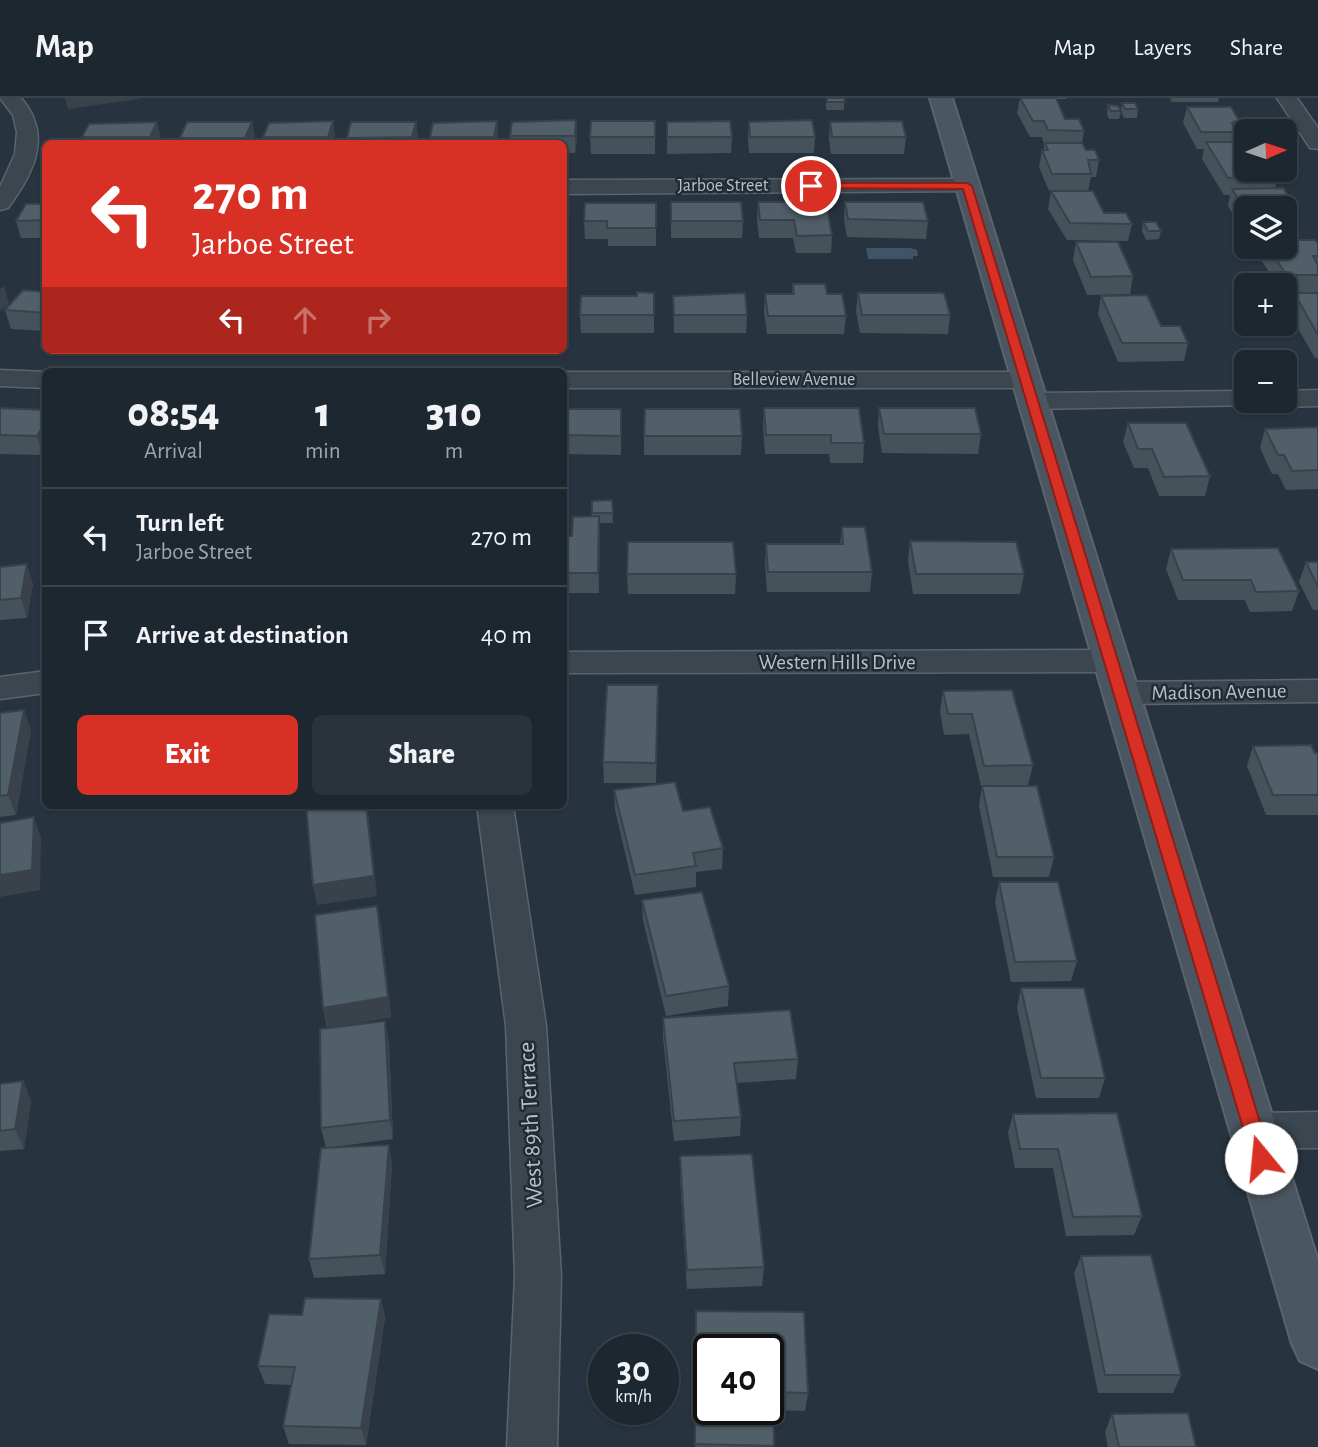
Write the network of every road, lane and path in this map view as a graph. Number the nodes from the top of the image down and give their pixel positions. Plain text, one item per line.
1 (10, 98) edge
2 (941, 98) edge
3 (1287, 98) edge
4 (1318, 143) edge
5 (967, 186) junction
6 (567, 187) edge
7 (16, 192) edge
8 (0, 378) edge
9 (42, 380) edge
10 (567, 380) edge
11 (1028, 390) junction
12 (1318, 398) edge
13 (1234, 399) edge
14 (1297, 399) edge
15 (567, 663) edge
16 (1115, 677) junction
17 (42, 683) edge
18 (0, 688) edge
19 (1318, 691) edge
20 (496, 809) edge
21 (1318, 1130) edge
22 (1253, 1131) junction
23 (1318, 1344) edge
24 (532, 1447) edge

1 - 7 street
2 - 5 street
3 - 4 street
5 - 6 street, Jarboe Street
5 - 11 street
8 - 9 street
10 - 11 street, Belleview Avenue
11 - 13 street, Belleview Avenue
11 - 16 street
12 - 14 street
15 - 16 street, Western Hills Drive
16 - 19 street, Madison Avenue
16 - 22 street
17 - 18 street
20 - 24 street, West 89th Terrace
21 - 22 street
22 - 23 street

